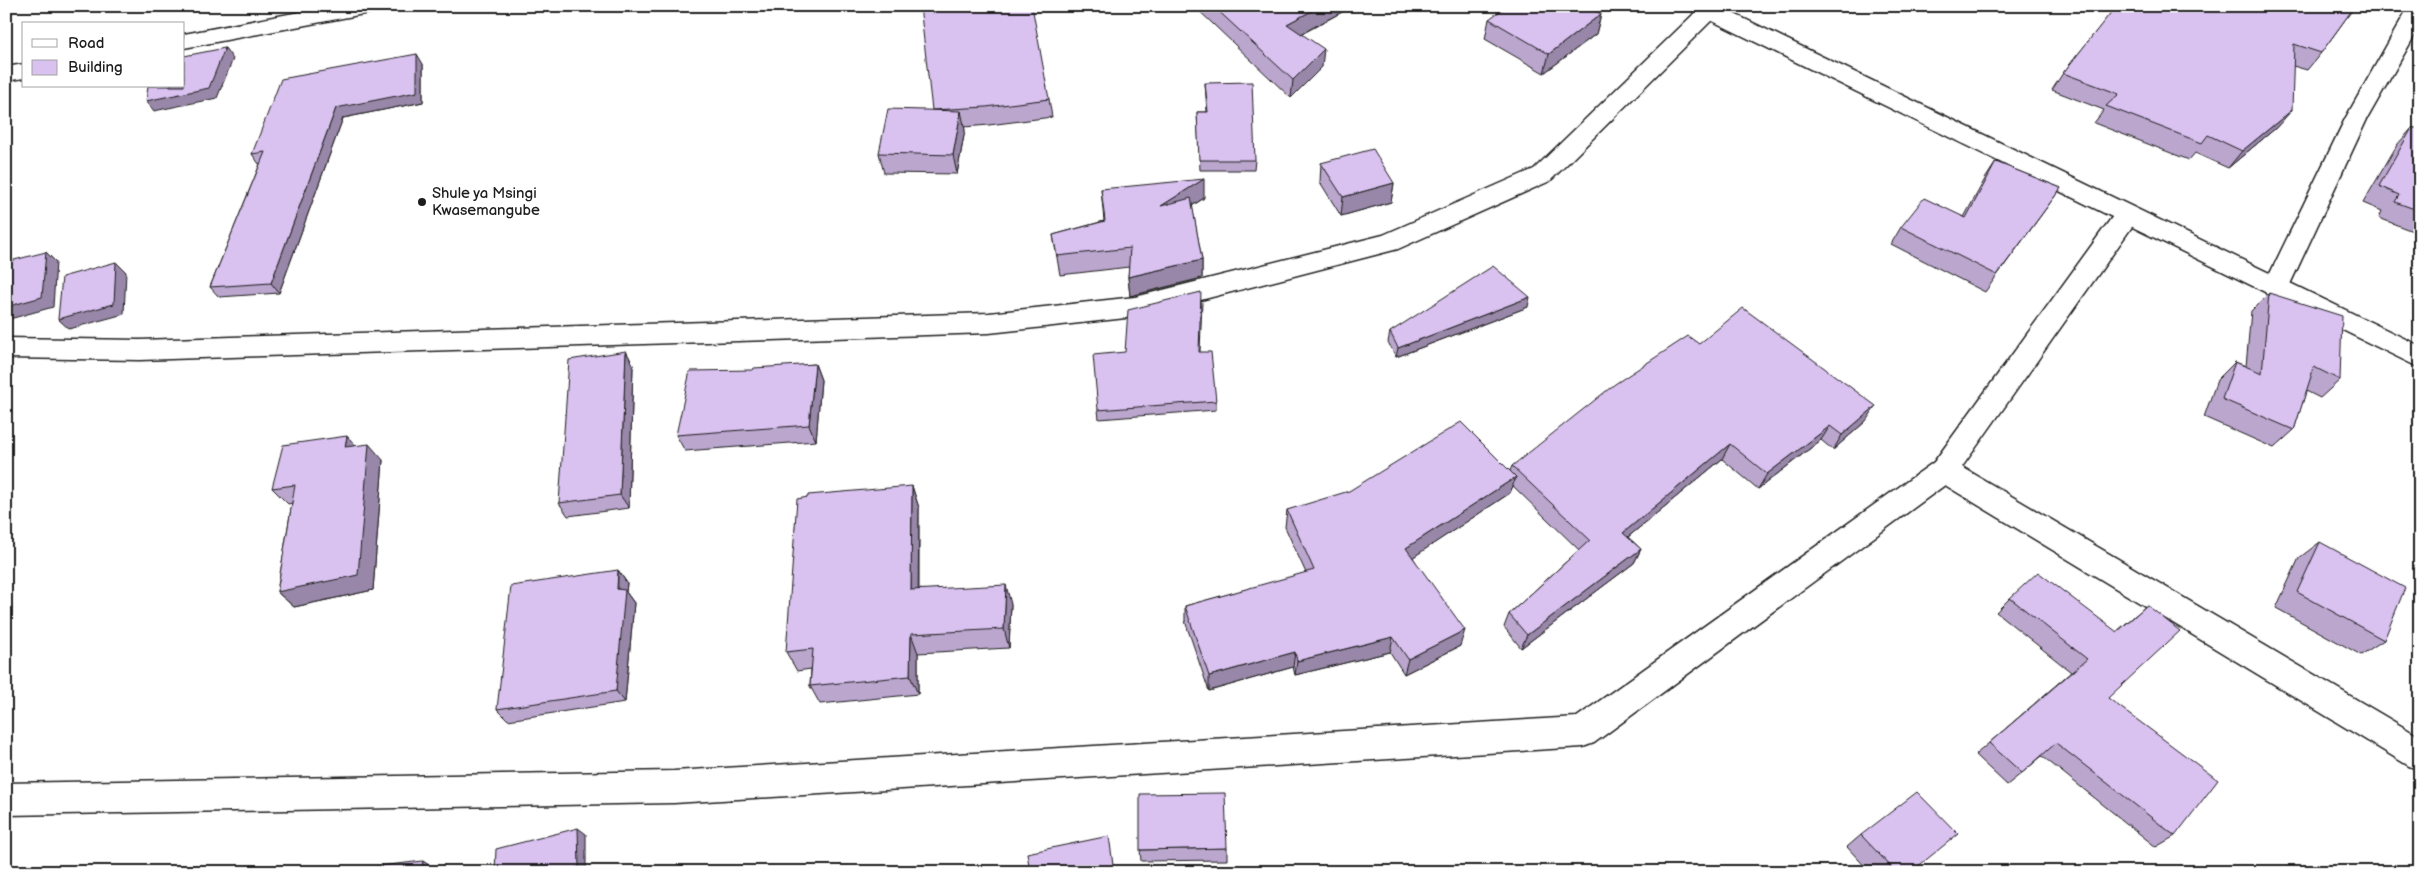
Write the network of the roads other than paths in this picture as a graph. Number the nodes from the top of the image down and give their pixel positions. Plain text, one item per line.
1 (369, 6) edge
2 (2420, 6) edge
3 (1705, 9) edge
4 (185, 41) edge
5 (22, 71) edge
6 (6, 74) edge
7 (2127, 215) junction
8 (2276, 288) junction
9 (6, 348) edge
10 (2420, 358) edge
11 (1944, 470) junction
12 (2420, 755) edge
13 (6, 799) edge

1 - 4 street
2 - 8 street
3 - 7 street
3 - 9 street
5 - 6 street
7 - 8 street
7 - 11 street
8 - 10 street
11 - 12 street
11 - 13 street

